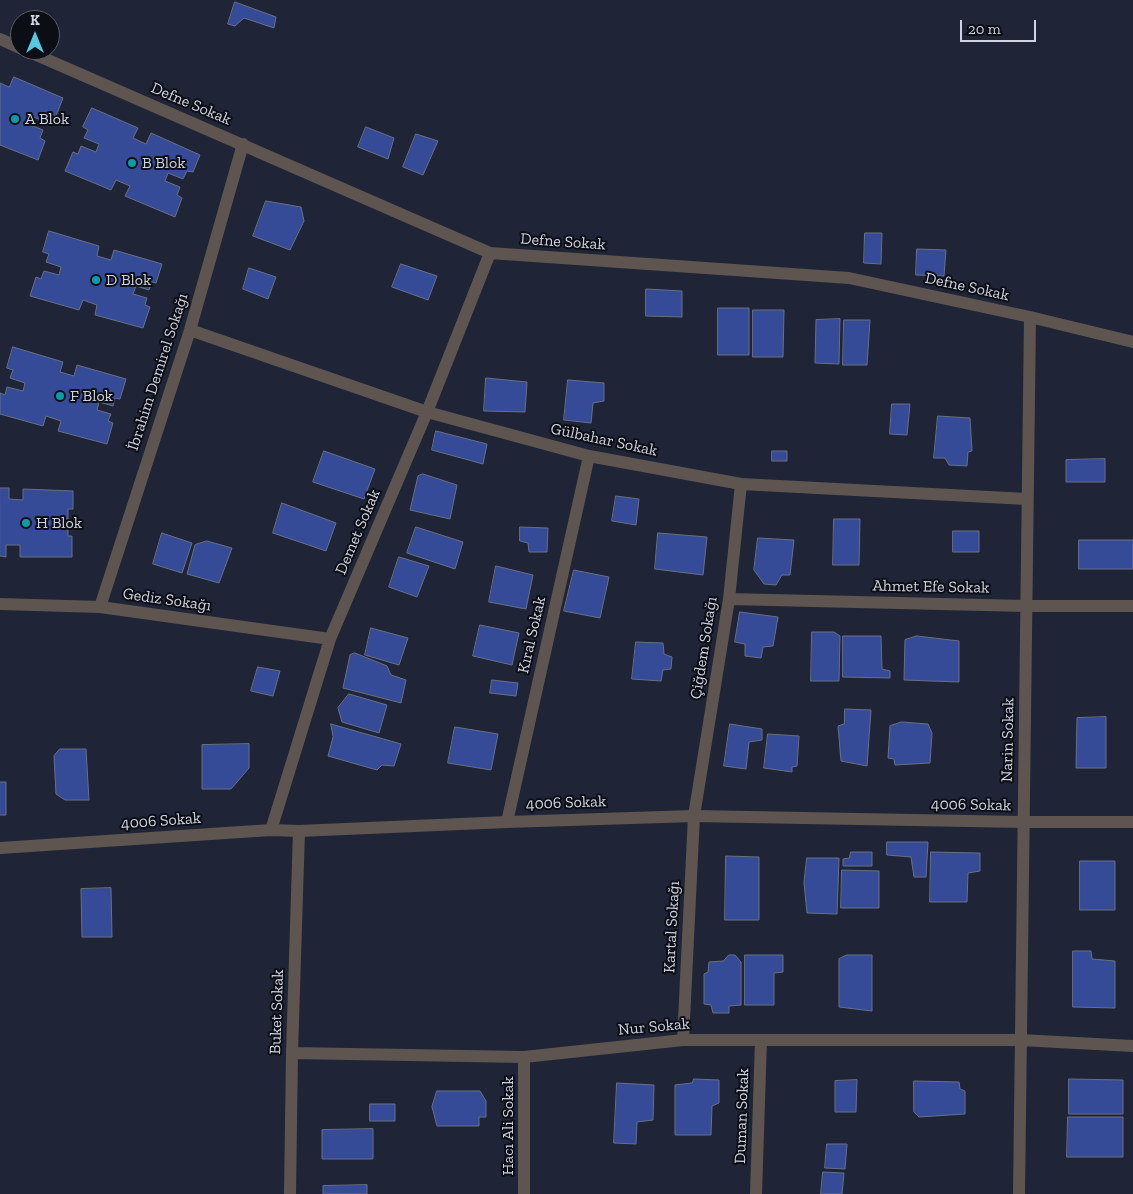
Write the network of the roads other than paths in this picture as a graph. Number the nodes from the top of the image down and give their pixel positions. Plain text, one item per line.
1 (48, 60) edge
2 (243, 144) junction
3 (490, 253) junction
4 (1030, 317) junction
5 (190, 330) junction
6 (1133, 342) edge
7 (427, 412) junction
8 (589, 456) junction
9 (741, 484) junction
10 (1027, 499) junction
11 (729, 599) junction
12 (0, 604) edge
13 (1026, 606) junction
14 (1133, 606) edge
15 (100, 607) junction
16 (330, 639) junction
17 (694, 816) junction
18 (507, 822) junction
19 (1023, 822) junction
20 (1133, 822) edge
21 (271, 830) junction
22 (299, 831) junction
23 (0, 848) edge
24 (683, 1040) junction
25 (761, 1040) junction
26 (1020, 1040) junction
27 (1133, 1046) edge
28 (292, 1053) junction
29 (524, 1058) junction
30 (290, 1194) edge
31 (524, 1194) edge
32 (756, 1194) edge
33 (1018, 1194) edge

1 - 2 street, Defne Sokak
2 - 3 street, Defne Sokak
2 - 5 street, İbrahim Demirel Sokağı
3 - 4 street, Defne Sokak
3 - 7 street, Demet Sokak
4 - 6 street, Defne Sokak
4 - 10 street, Narin Sokak
5 - 7 street, Gülbahar Sokak
5 - 15 street, İbrahim Demirel Sokağı
7 - 8 street, Gülbahar Sokak
7 - 16 street, Demet Sokak
8 - 9 street, Gülbahar Sokak
8 - 18 street, Kıral Sokak
9 - 10 street, Gülbahar Sokak
9 - 11 street, Çiğdem Sokağı
10 - 13 street, Narin Sokak
11 - 13 street, Ahmet Efe Sokak
11 - 17 street, Çiğdem Sokağı
12 - 15 street, Gediz Sokağı
13 - 14 street, Ahmet Efe Sokak
13 - 19 street, Narin Sokak
15 - 16 street, Gediz Sokağı
16 - 21 street, Demet Sokak
17 - 18 street, 4006 Sokak
17 - 19 street, 4006 Sokak
17 - 24 street, Kartal Sokağı
18 - 22 street, 4006 Sokak
19 - 20 street, 4006 Sokak
19 - 26 street, Narin Sokak
21 - 22 street, 4006 Sokak
21 - 23 street, 4006 Sokak
22 - 28 street, Buket Sokak
24 - 25 street, Nur Sokak
24 - 29 street, Nur Sokak
25 - 26 street, Nur Sokak
25 - 32 street, Duman Sokak
26 - 27 street, Nur Sokak
26 - 33 street, Narin Sokak
28 - 29 street, Nur Sokak
28 - 30 street, Buket Sokak
29 - 31 street, Hacı Ali Sokak

